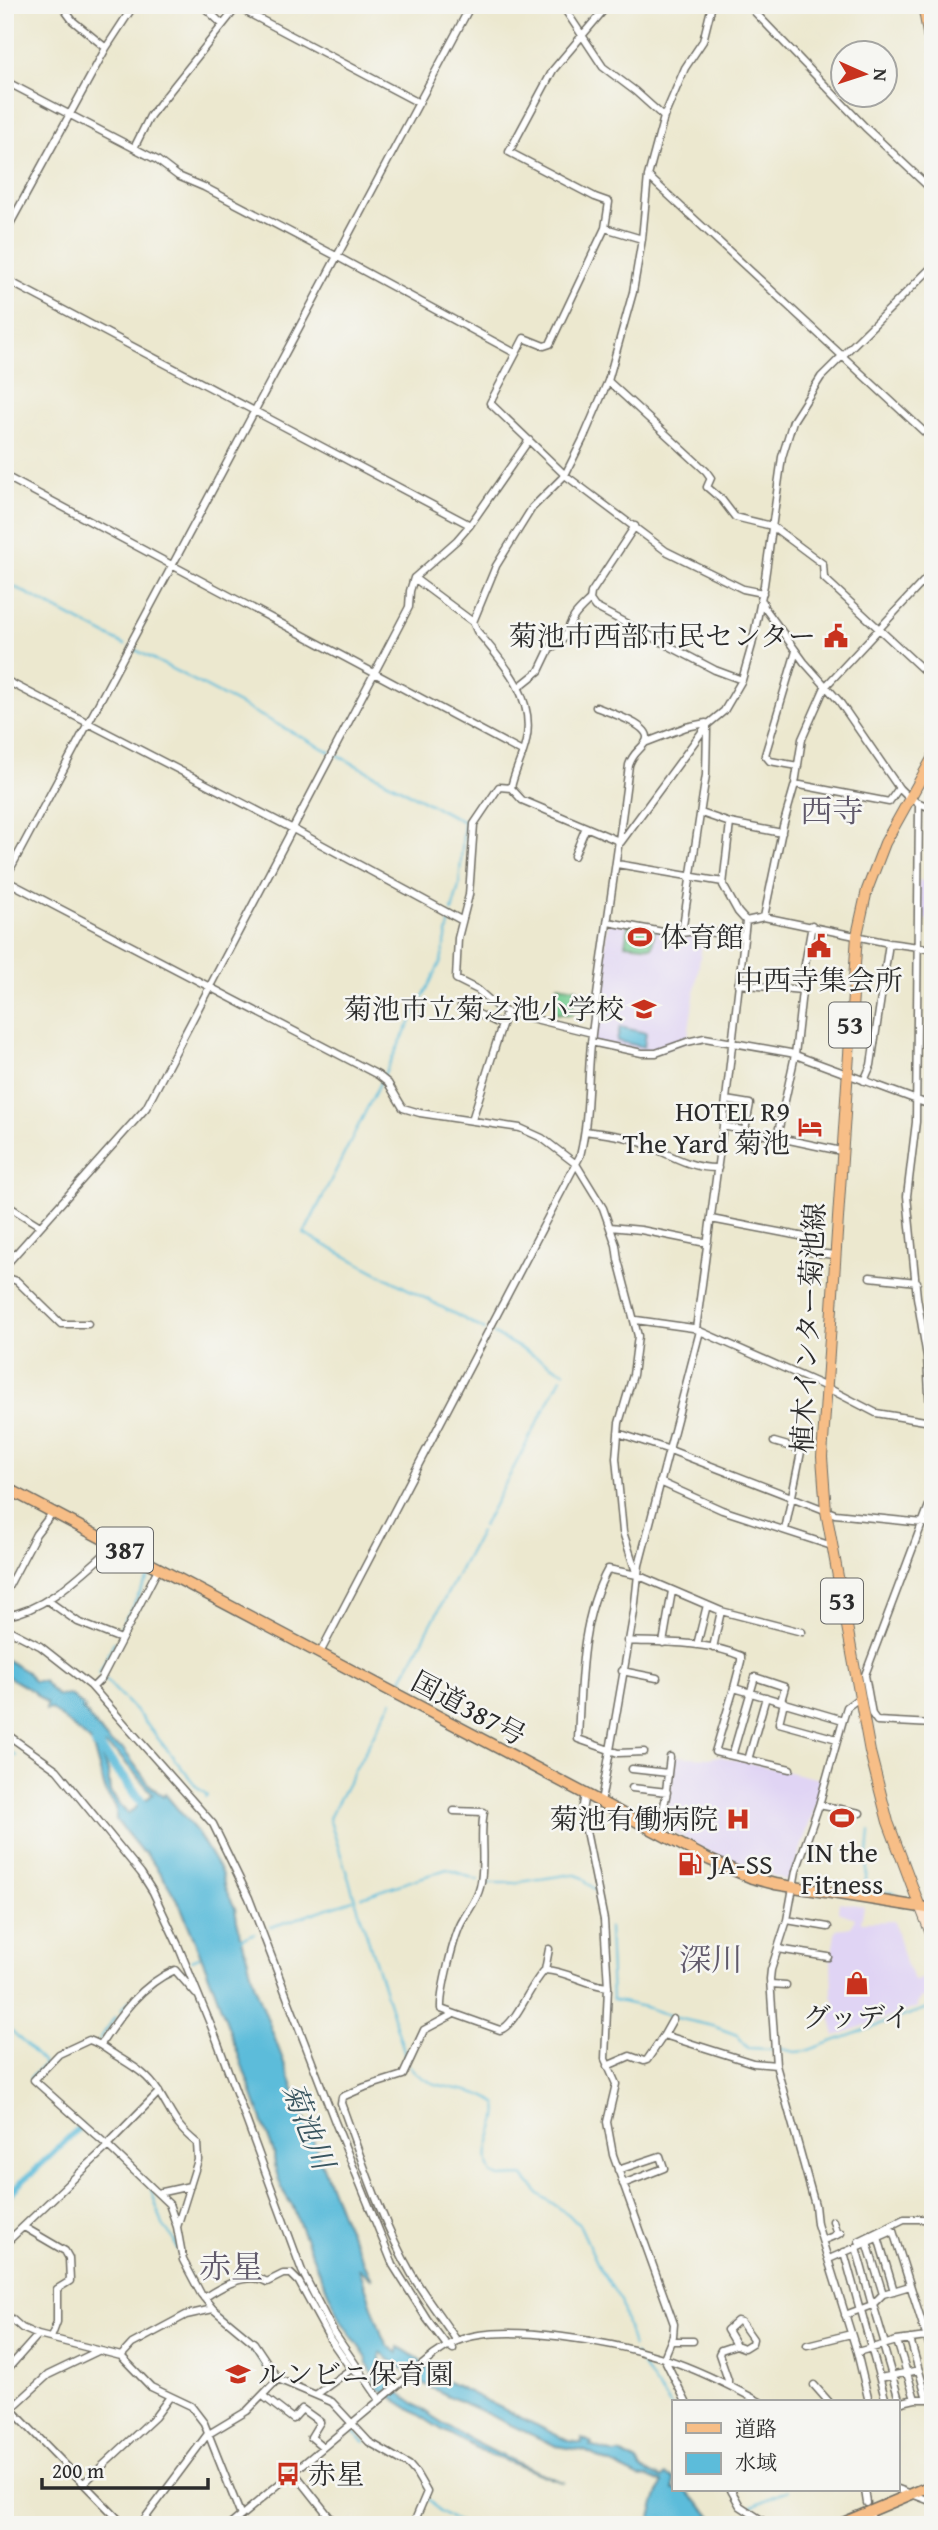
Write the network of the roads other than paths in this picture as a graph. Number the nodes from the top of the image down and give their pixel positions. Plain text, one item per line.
1 (61, 5) edge
2 (134, 5) edge
3 (202, 5) edge
4 (471, 5) edge
5 (562, 5) edge
6 (608, 5) edge
7 (712, 5) edge
8 (748, 5) edge
9 (923, 5) edge
10 (238, 6) edge
11 (222, 24) junction
12 (582, 36) junction
13 (106, 48) junction
14 (933, 62) edge
15 (5, 81) edge
16 (419, 103) junction
17 (69, 116) junction
18 (664, 117) junction
19 (134, 148) junction
20 (648, 176) junction
21 (933, 191) edge
22 (605, 228) junction
23 (5, 233) edge
24 (642, 239) junction
25 (337, 256) junction
26 (933, 266) edge
27 (5, 279) edge
28 (516, 354) junction
29 (842, 356) junction
30 (608, 381) junction
31 (254, 412) junction
32 (529, 440) junction
33 (933, 440) edge
34 (565, 475) junction
35 (5, 476) edge
36 (470, 525) junction
37 (635, 526) junction
38 (772, 526) junction
39 (173, 566) junction
40 (933, 571) edge
41 (414, 578) junction
42 (763, 593) junction
43 (590, 600) junction
44 (473, 622) junction
45 (879, 629) junction
46 (796, 651) junction
47 (374, 674) junction
48 (933, 678) edge
49 (5, 680) edge
50 (743, 680) junction
51 (519, 687) junction
52 (825, 687) junction
53 (596, 707) dead end
54 (87, 722) junction
55 (707, 725) junction
56 (647, 742) junction
57 (522, 752) junction
58 (933, 757) edge
59 (798, 765) junction
60 (795, 784) junction
61 (511, 788) junction
62 (899, 788) junction
63 (914, 802) junction
64 (933, 809) edge
65 (701, 813) junction
66 (730, 822) junction
67 (586, 827) junction
68 (293, 829) junction
69 (782, 833) junction
70 (621, 842) junction
71 (574, 856) dead end
72 (617, 864) junction
73 (691, 877) junction
74 (5, 879) edge
75 (723, 882) junction
76 (764, 917) junction
77 (461, 920) junction
78 (746, 920) junction
79 (608, 922) junction
80 (812, 925) junction
81 (686, 932) junction
82 (857, 935) junction
83 (744, 936) junction
84 (889, 943) junction
85 (918, 946) junction
86 (933, 949) edge
87 (738, 984) junction
88 (211, 986) junction
89 (802, 990) junction
90 (461, 1006) dead end
91 (506, 1012) junction
92 (502, 1026) junction
93 (592, 1033) junction
94 (591, 1042) junction
95 (732, 1043) junction
96 (795, 1055) junction
97 (847, 1074) junction
98 (864, 1081) junction
99 (726, 1100) junction
100 (915, 1100) junction
101 (933, 1106) edge
102 (472, 1119) junction
103 (723, 1126) junction
104 (746, 1130) junction
105 (586, 1131) junction
106 (777, 1137) junction
107 (841, 1151) junction
108 (576, 1164) junction
109 (718, 1168) junction
110 (5, 1204) edge
111 (711, 1219) junction
112 (40, 1226) junction
113 (610, 1227) junction
114 (708, 1241) junction
115 (834, 1255) junction
116 (5, 1266) edge
117 (5, 1277) edge
118 (870, 1277) dead end
119 (917, 1282) junction
120 (636, 1320) junction
121 (88, 1324) dead end
122 (698, 1330) junction
123 (930, 1355) edge
124 (826, 1388) junction
125 (931, 1422) edge
126 (618, 1433) junction
127 (774, 1442) dead end
128 (670, 1450) junction
129 (933, 1465) edge
130 (660, 1482) junction
131 (5, 1487) edge
132 (933, 1489) edge
133 (791, 1497) junction
134 (826, 1511) junction
135 (53, 1512) junction
136 (922, 1523) junction
137 (933, 1524) edge
138 (785, 1530) junction
139 (115, 1545) junction
140 (832, 1546) junction
141 (159, 1569) junction
142 (637, 1575) junction
143 (673, 1591) junction
144 (5, 1593) edge
145 (47, 1600) junction
146 (707, 1605) junction
147 (722, 1611) junction
148 (5, 1616) edge
149 (5, 1628) edge
150 (802, 1632) dead end
151 (121, 1639) junction
152 (627, 1641) junction
153 (663, 1643) junction
154 (697, 1645) junction
155 (713, 1648) junction
156 (320, 1653) junction
157 (622, 1671) junction
158 (657, 1678) dead end
159 (861, 1683) junction
160 (93, 1687) junction
161 (734, 1688) junction
162 (750, 1693) junction
163 (766, 1697) junction
164 (859, 1698) junction
165 (783, 1702) junction
166 (843, 1720) junction
167 (933, 1724) edge
168 (5, 1733) edge
169 (837, 1739) junction
170 (610, 1749) junction
171 (644, 1752) dead end
172 (732, 1756) junction
173 (670, 1757) dead end
174 (748, 1760) junction
175 (632, 1769) dead end
176 (790, 1769) dead end
177 (668, 1773) junction
178 (632, 1788) dead end
179 (666, 1791) junction
180 (585, 1794) junction
181 (601, 1802) junction
182 (819, 1805) junction
183 (454, 1811) dead end
184 (860, 1813) dead end
185 (658, 1832) junction
186 (793, 1887) junction
187 (920, 1907) junction
188 (933, 1909) edge
189 (787, 1920) junction
190 (828, 1927) dead end
191 (933, 1940) edge
192 (550, 1949) dead end
193 (778, 1949) junction
194 (828, 1957) dead end
195 (545, 1970) junction
196 (771, 1984) junction
197 (786, 1985) dead end
198 (608, 1987) junction
199 (201, 2001) junction
200 (454, 2015) junction
201 (673, 2019) dead end
202 (664, 2035) junction
203 (101, 2043) junction
204 (776, 2065) junction
205 (607, 2066) junction
206 (159, 2092) junction
207 (108, 2145) junction
208 (618, 2170) junction
209 (624, 2184) junction
210 (190, 2186) junction
211 (158, 2193) junction
212 (933, 2219) edge
213 (833, 2221) dead end
214 (23, 2227) junction
215 (177, 2227) junction
216 (878, 2237) junction
217 (824, 2239) junction
218 (867, 2242) junction
219 (5, 2244) edge
220 (856, 2247) junction
221 (844, 2252) junction
222 (828, 2257) junction
223 (910, 2286) junction
224 (894, 2291) junction
225 (883, 2294) junction
226 (204, 2298) junction
227 (872, 2305) junction
228 (213, 2309) junction
229 (860, 2310) junction
230 (5, 2313) edge
231 (845, 2315) junction
232 (851, 2333) junction
233 (38, 2335) junction
234 (926, 2337) junction
235 (51, 2338) junction
236 (910, 2339) junction
237 (457, 2341) junction
238 (671, 2341) junction
239 (693, 2341) dead end
240 (897, 2341) junction
241 (736, 2345) junction
242 (807, 2345) dead end
243 (884, 2345) junction
244 (449, 2347) junction
245 (872, 2348) junction
246 (98, 2351) junction
247 (857, 2352) junction
248 (121, 2356) junction
249 (933, 2357) edge
250 (664, 2358) junction
251 (351, 2369) junction
252 (919, 2370) junction
253 (5, 2372) edge
254 (907, 2373) junction
255 (891, 2375) junction
256 (879, 2378) junction
257 (278, 2379) junction
258 (367, 2381) junction
259 (864, 2382) junction
260 (728, 2385) junction
261 (814, 2385) dead end
262 (317, 2394) junction
263 (263, 2396) junction
264 (169, 2398) junction
265 (915, 2399) junction
266 (930, 2399) edge
267 (380, 2400) junction
268 (685, 2400) edge
269 (756, 2400) edge
270 (828, 2400) edge
271 (868, 2400) edge
272 (885, 2400) edge
273 (898, 2400) edge
274 (5, 2403) edge
275 (900, 2403) edge
276 (11, 2409) junction
277 (351, 2424) junction
278 (207, 2435) junction
279 (323, 2447) junction
280 (294, 2472) junction
281 (84, 2483) junction
282 (933, 2485) edge
283 (903, 2491) edge
284 (732, 2492) edge
285 (865, 2492) edge
286 (933, 2502) edge
287 (867, 2503) dead end
288 (242, 2516) junction
289 (124, 2525) edge
290 (140, 2525) edge
291 (230, 2525) edge
292 (246, 2525) edge
293 (336, 2525) edge
294 (413, 2525) edge
295 (769, 2525) edge
296 (838, 2525) edge

1 - 13 street
2 - 13 street
3 - 11 street
4 - 16 street
5 - 12 street
6 - 12 street
7 - 18 street
8 - 21 street
9 - 14 main road
10 - 11 street
10 - 16 street
11 - 19 street
12 - 18 street
12 - 22 street
13 - 17 street
15 - 17 street
16 - 25 street
17 - 19 street
17 - 23 street
18 - 20 street
19 - 25 street
20 - 24 street
20 - 29 street
22 - 24 street
22 - 28 street
24 - 30 street
25 - 28 street
25 - 31 street
26 - 29 street
27 - 31 street
28 - 32 street
29 - 33 street
29 - 38 street
30 - 34 street
30 - 38 street
31 - 36 street
31 - 39 street
32 - 34 street
32 - 36 street
34 - 37 street
34 - 44 street
35 - 39 street
36 - 41 street
37 - 42 street
37 - 43 street
38 - 42 street
38 - 45 street
39 - 47 street
39 - 54 street
40 - 45 street
41 - 44 street
41 - 47 street
42 - 46 street
42 - 50 street
43 - 50 street
43 - 51 street
44 - 51 street
45 - 48 street
45 - 52 street
46 - 52 street
46 - 59 street
47 - 57 street
47 - 68 street
49 - 54 street
50 - 55 street
51 - 57 street
52 - 59 street
52 - 62 street
53 - 56 street
54 - 68 street
54 - 74 street
55 - 56 street
55 - 65 street
55 - 70 street
56 - 70 street
57 - 61 street
58 - 63 main road, 植木インター菊池線 / 53
59 - 60 street
60 - 62 street
60 - 69 street
61 - 67 street
61 - 77 street
62 - 63 street
63 - 64 street
63 - 82 main road, 植木インター菊池線 / 53
63 - 85 street
65 - 66 street
65 - 73 street
66 - 69 street
66 - 75 street
67 - 70 street
67 - 71 street
68 - 77 street
68 - 88 street
69 - 76 street
70 - 72 street
72 - 73 street
72 - 79 street
73 - 75 street
73 - 81 street
74 - 88 street
75 - 78 street
76 - 78 street
76 - 80 street
77 - 91 street
78 - 83 street
79 - 81 street
79 - 93 street
80 - 82 street
80 - 89 street
81 - 83 street
82 - 84 street
82 - 97 main road, 植木インター菊池線 / 53
83 - 87 street
84 - 85 street
84 - 98 street
85 - 86 street
85 - 100 street
87 - 89 street
87 - 95 street
88 - 102 street
88 - 112 street
89 - 96 street
90 - 92 street
91 - 92 street
91 - 93 street
92 - 102 street
93 - 94 street
94 - 95 street
94 - 105 street
95 - 96 street
95 - 99 street
96 - 97 street
96 - 106 street
97 - 98 street
97 - 107 main road, 植木インター菊池線 / 53
98 - 100 street
99 - 103 street
99 - 104 street
100 - 101 street
100 - 119 street
102 - 108 street
103 - 104 street
103 - 109 street
104 - 106 street
105 - 108 street
105 - 109 street
106 - 107 street
107 - 115 main road, 植木インター菊池線 / 53
108 - 113 street
108 - 156 street
109 - 111 street
110 - 112 street
111 - 114 street
111 - 115 street
112 - 116 street
113 - 114 street
113 - 120 street
114 - 122 street
115 - 124 main road, 植木インター菊池線 / 53
117 - 121 street
118 - 119 street
119 - 123 street
120 - 122 street
120 - 126 street
122 - 124 street
122 - 128 street
123 - 125 street
124 - 125 street
124 - 134 main road, 植木インター菊池線 / 53
125 - 129 street
126 - 128 street
126 - 142 street
127 - 133 street
128 - 130 street
128 - 133 street
130 - 138 street
130 - 142 street
131 - 135 highway, 国道387号 / 387
132 - 136 street
133 - 134 street
133 - 138 street
134 - 136 street
134 - 140 main road, 植木インター菊池線 / 53
135 - 139 highway, 国道387号 / 387
135 - 144 street
136 - 137 street
136 - 159 street
138 - 140 street
139 - 141 highway, 国道387号 / 387
139 - 145 street
140 - 159 main road, 植木インター菊池線 / 53
141 - 151 street
141 - 156 highway, 国道387号 / 387
142 - 143 street
142 - 152 street
142 - 170 street
143 - 146 street
143 - 153 street
145 - 148 street
145 - 151 street
146 - 147 street
146 - 154 street
147 - 150 street
147 - 155 street
149 - 160 street
151 - 160 street
152 - 153 street
152 - 157 street
153 - 154 street
154 - 155 street
155 - 161 street
156 - 180 highway, 国道387号 / 387
157 - 158 street
157 - 170 street
159 - 164 main road, 植木インター菊池線 / 53
159 - 167 street
160 - 244 street
161 - 162 street
161 - 172 street
162 - 163 street
162 - 165 street
162 - 172 street
163 - 165 street
163 - 174 street
164 - 166 street
164 - 187 main road, 植木インター菊池線 / 53
165 - 166 street
165 - 169 street
166 - 169 street
168 - 199 street
169 - 182 street
170 - 171 street
170 - 181 street
172 - 174 street
173 - 177 street
174 - 176 street
175 - 177 street
177 - 179 street
178 - 179 street
179 - 185 street
180 - 181 highway, 国道387号 / 387
180 - 198 street
181 - 185 highway, 国道387号 / 387
182 - 184 street
182 - 186 street
183 - 200 street
185 - 186 highway, 国道387号 / 387
186 - 187 highway, 国道387号 / 387
186 - 189 street
187 - 188 highway, 国道387号 / 387
187 - 191 street
189 - 190 street
189 - 193 street
192 - 195 street
193 - 194 street
193 - 196 street
195 - 198 street
195 - 200 street
196 - 197 street
196 - 204 street
198 - 205 street
199 - 203 street
199 - 258 street
200 - 237 street
201 - 202 street
202 - 204 street
202 - 205 street
203 - 206 street
203 - 207 street
204 - 217 street
205 - 208 street
206 - 207 street
206 - 210 street
207 - 211 street
207 - 214 street
208 - 209 street
208 - 209 street
209 - 238 street
210 - 211 street
210 - 215 street
211 - 215 street
212 - 222 street
213 - 217 street
214 - 219 street
214 - 235 street
215 - 226 street
216 - 218 street
216 - 223 street
216 - 224 street
217 - 222 street
218 - 220 street
218 - 225 street
220 - 221 street
220 - 227 street
221 - 222 street
221 - 229 street
222 - 231 street
223 - 224 street
223 - 234 street
224 - 225 street
225 - 227 street
226 - 228 street
226 - 251 street
227 - 229 street
227 - 243 street
228 - 248 street
228 - 257 street
229 - 231 street
229 - 245 street
230 - 233 street
231 - 232 street
232 - 242 street
232 - 247 street
233 - 235 street
233 - 253 street
234 - 236 street
234 - 249 street
235 - 246 street
236 - 240 street
236 - 252 street
237 - 244 street
237 - 250 street
238 - 239 street
238 - 250 street
240 - 243 street
240 - 254 street
241 - 241 street
241 - 260 street
243 - 245 street
243 - 255 street
244 - 267 street
245 - 247 street
245 - 256 street
246 - 248 street
246 - 276 street
247 - 259 street
248 - 264 street
250 - 260 street
250 - 268 street
251 - 258 street
251 - 262 street
252 - 254 street
252 - 266 street
254 - 255 street
254 - 265 street
255 - 256 street
255 - 273 street
256 - 259 street
256 - 272 street
257 - 262 street
257 - 263 street
258 - 267 street
259 - 271 street
260 - 269 street
261 - 270 street
262 - 277 street
263 - 278 street
263 - 279 street
264 - 278 street
264 - 281 street
265 - 266 street
265 - 275 street
267 - 277 street
274 - 276 street
276 - 281 street
277 - 279 street
277 - 294 street
278 - 288 street
278 - 290 street
279 - 280 street
280 - 288 street
280 - 293 street
281 - 289 street
282 - 283 highway
283 - 286 street
283 - 296 highway
284 - 295 street
285 - 287 street
288 - 291 street
288 - 292 street

